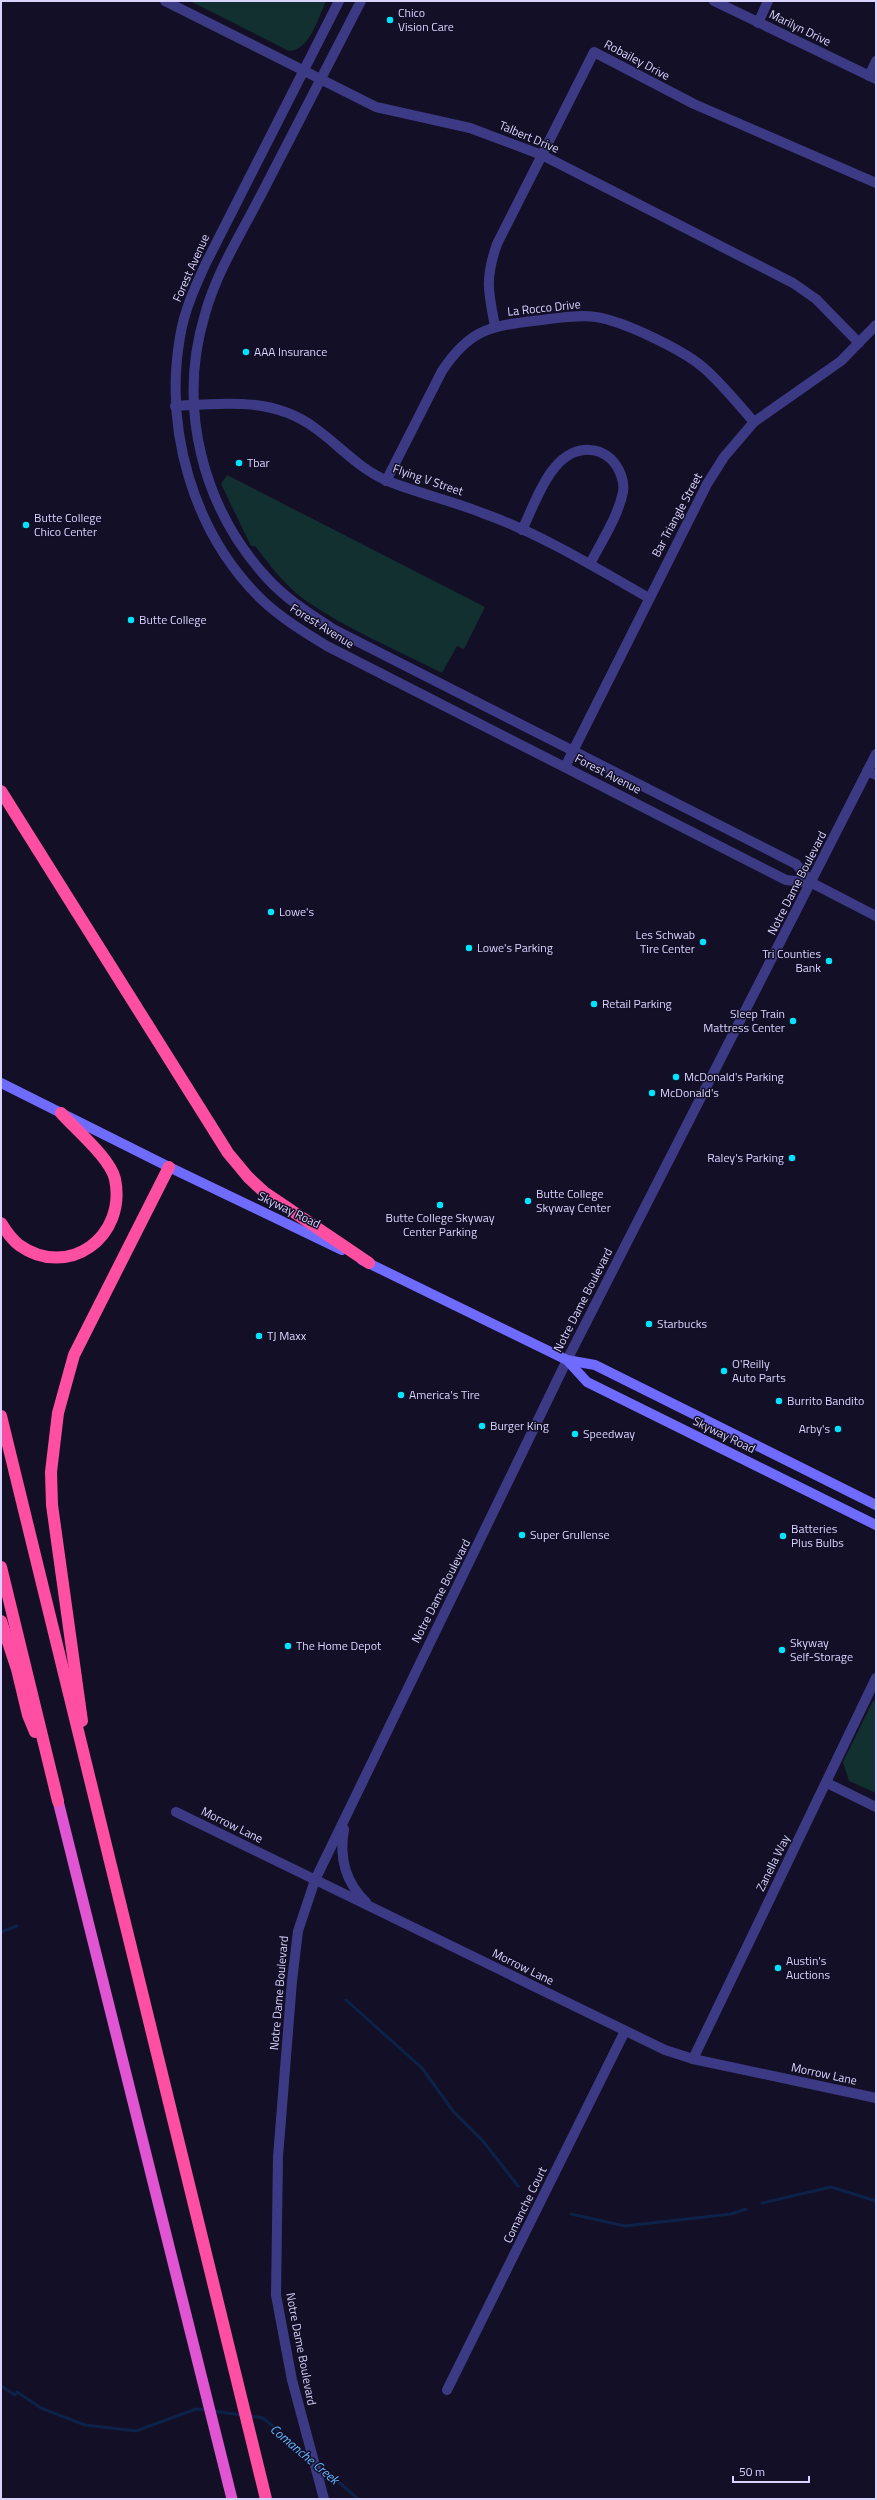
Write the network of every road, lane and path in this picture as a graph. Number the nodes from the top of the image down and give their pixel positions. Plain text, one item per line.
1 (165, 1) edge
2 (339, 1) edge
3 (361, 1) edge
4 (714, 1) edge
5 (768, 1) edge
6 (758, 23) junction
7 (876, 61) edge
8 (304, 72) junction
9 (872, 77) edge
10 (321, 80) junction
11 (542, 155) junction
12 (876, 183) edge
13 (495, 326) junction
14 (876, 326) edge
15 (859, 344) junction
16 (194, 404) junction
17 (175, 406) junction
18 (754, 422) junction
19 (386, 481) junction
20 (522, 530) junction
21 (590, 564) junction
22 (649, 598) junction
23 (573, 751) junction
24 (876, 754) edge
25 (565, 767) junction
26 (872, 773) edge
27 (1, 791) edge
28 (812, 883) junction
29 (876, 916) edge
30 (1, 1083) edge
31 (61, 1114) junction
32 (169, 1167) junction
33 (1, 1224) edge
34 (369, 1263) junction
35 (567, 1360) junction
36 (1, 1416) edge
37 (876, 1504) edge
38 (876, 1525) edge
39 (1, 1567) edge
40 (1, 1621) edge
41 (876, 1678) edge
42 (47, 1757) junction
43 (827, 1783) junction
44 (92, 1785) junction
45 (58, 1801) joint
46 (876, 1807) edge
47 (176, 1812) dead end
48 (346, 1817) junction
49 (315, 1880) junction
50 (372, 1907) junction
51 (625, 2031) junction
52 (693, 2059) junction
53 (876, 2098) edge
54 (447, 2390) dead end
55 (232, 2499) edge
56 (266, 2499) edge
57 (324, 2499) edge

1 - 8 street, Talbert Drive
2 - 8 street, Forest Avenue
3 - 10 street, Forest Avenue
4 - 6 street, Marilyn Drive
5 - 6 street
6 - 9 street, Marilyn Drive
7 - 9 street
8 - 10 street, Talbert Drive
8 - 17 street, Forest Avenue
10 - 11 street, Talbert Drive
10 - 16 street, Forest Avenue
11 - 12 street, Robailey Drive
11 - 13 street, Robailey Drive
11 - 15 street, Talbert Drive
13 - 18 street, La Rocco Drive
13 - 19 street, La Rocco Drive
14 - 15 street, Bar Triangle Street
15 - 18 street, Bar Triangle Street
16 - 17 street, Flying V Street
16 - 19 street, Flying V Street
16 - 23 street, Forest Avenue
17 - 25 street, Forest Avenue
18 - 22 street, Bar Triangle Street
19 - 20 street, Flying V Street
20 - 21 street, Flying V Street
20 - 21 street
21 - 22 street, Flying V Street
22 - 23 street, Bar Triangle Street
23 - 25 street, Bar Triangle Street
23 - 28 street, Forest Avenue
24 - 26 street, Notre Dame Boulevard
25 - 28 street, Forest Avenue
26 - 28 street, Notre Dame Boulevard
27 - 34 highway
28 - 29 street, Forest Avenue
28 - 35 street, Notre Dame Boulevard
30 - 31 main road, Skyway Road
31 - 32 main road, Skyway Road
31 - 33 highway
32 - 34 main road, Skyway Road
32 - 44 highway
34 - 35 main road, Skyway Road
35 - 37 main road, Skyway Road
35 - 38 main road, Skyway Road
35 - 48 street, Notre Dame Boulevard
36 - 44 highway
39 - 42 highway
40 - 42 highway
41 - 43 street, Zanella Way
42 - 45 highway
43 - 46 street
43 - 52 street, Zanella Way
44 - 56 highway
45 - 55 highway
47 - 49 street, Morrow Lane
48 - 49 street, Notre Dame Boulevard
48 - 50 street
49 - 50 street, Morrow Lane
49 - 57 street, Notre Dame Boulevard
50 - 51 street, Morrow Lane
51 - 52 street, Morrow Lane
51 - 54 street, Comanche Court
52 - 53 street, Morrow Lane

